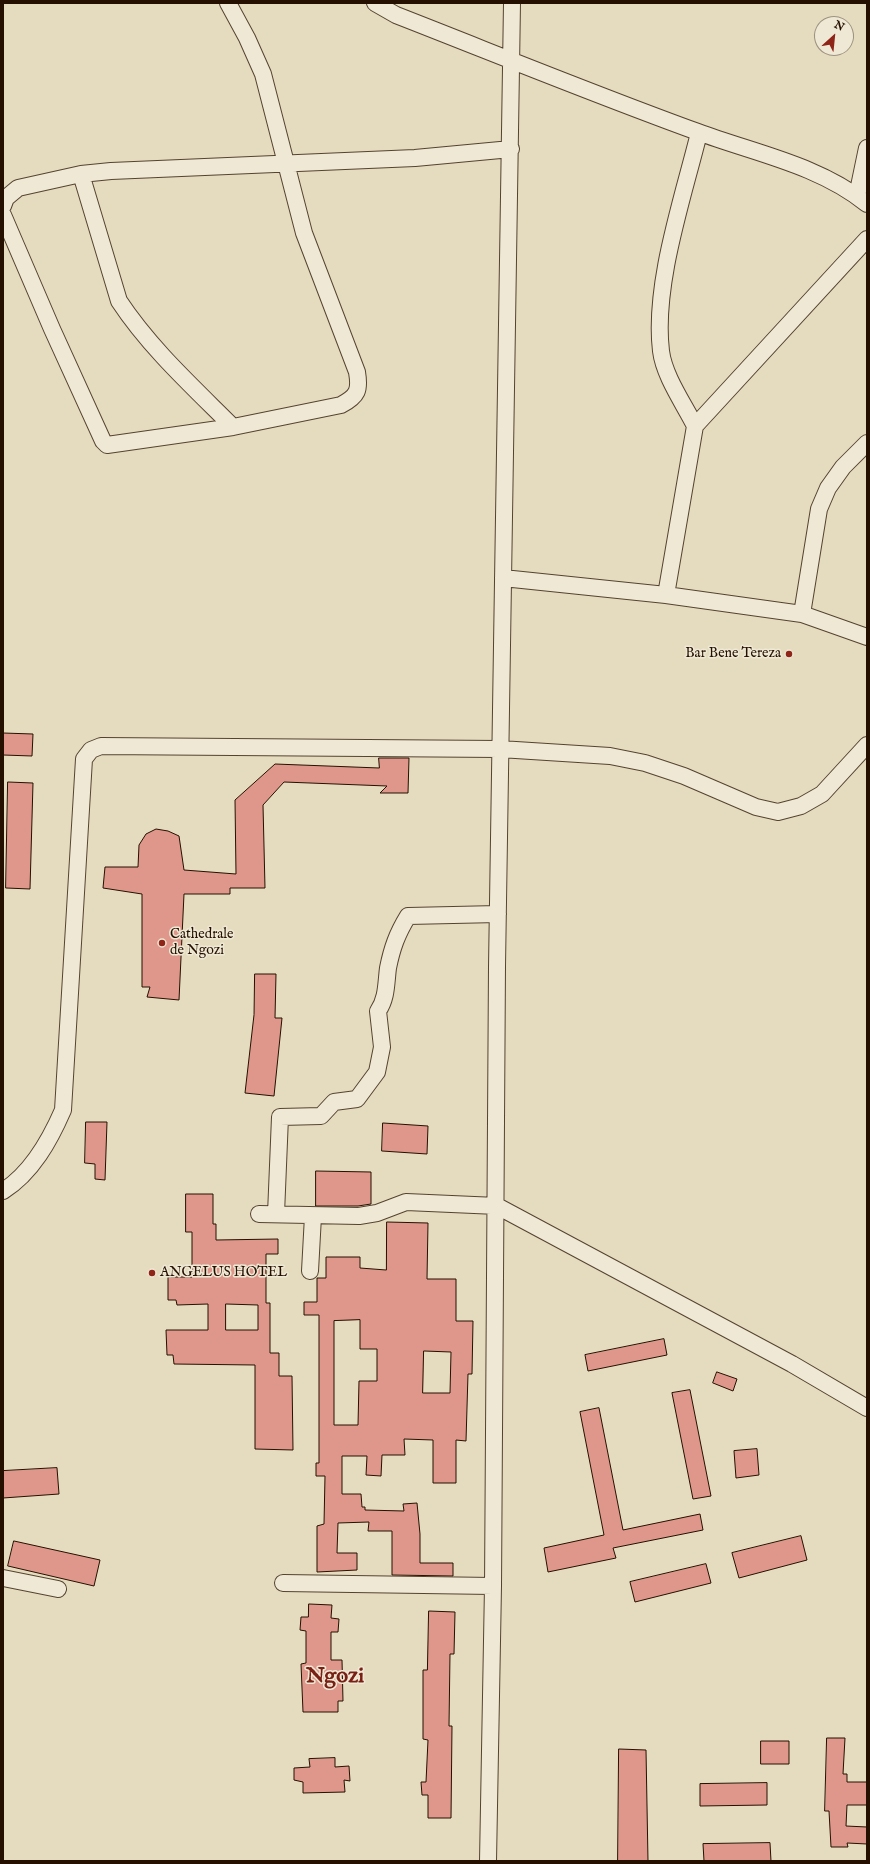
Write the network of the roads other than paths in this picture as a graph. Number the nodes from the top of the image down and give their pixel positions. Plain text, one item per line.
1 (228, 3) edge
2 (375, 3) edge
3 (512, 3) edge
4 (511, 60) junction
5 (699, 133) junction
6 (867, 148) edge
7 (511, 149) junction
8 (286, 163) junction
9 (80, 174) junction
10 (862, 200) edge
11 (3, 206) edge
12 (3, 215) edge
13 (867, 239) edge
14 (695, 426) junction
15 (233, 427) junction
16 (867, 443) edge
17 (503, 578) junction
18 (666, 595) junction
19 (802, 614) junction
20 (867, 637) edge
21 (867, 746) edge
22 (500, 749) junction
23 (498, 914) junction
24 (3, 1191) edge
25 (497, 1206) junction
26 (259, 1214) dead end
27 (276, 1214) junction
28 (313, 1216) junction
29 (310, 1271) dead end
30 (867, 1408) edge
31 (3, 1578) edge
32 (283, 1583) dead end
33 (493, 1586) junction
34 (58, 1589) dead end
35 (488, 1861) edge

1 - 8 street
2 - 4 street
3 - 4 street
4 - 5 street
4 - 7 street
5 - 10 street
5 - 14 street
6 - 10 street
7 - 8 street
7 - 17 street
8 - 9 street
8 - 15 street
9 - 11 street
9 - 15 street
12 - 15 street
13 - 14 street
14 - 18 street
16 - 19 street
17 - 18 street
17 - 22 street
18 - 19 street
19 - 20 street
21 - 22 street
22 - 23 street
22 - 24 street
23 - 25 street
23 - 27 street
25 - 28 street
25 - 30 street
25 - 33 street
26 - 27 street
27 - 28 street
28 - 29 street
31 - 34 street
32 - 33 street
33 - 35 street

